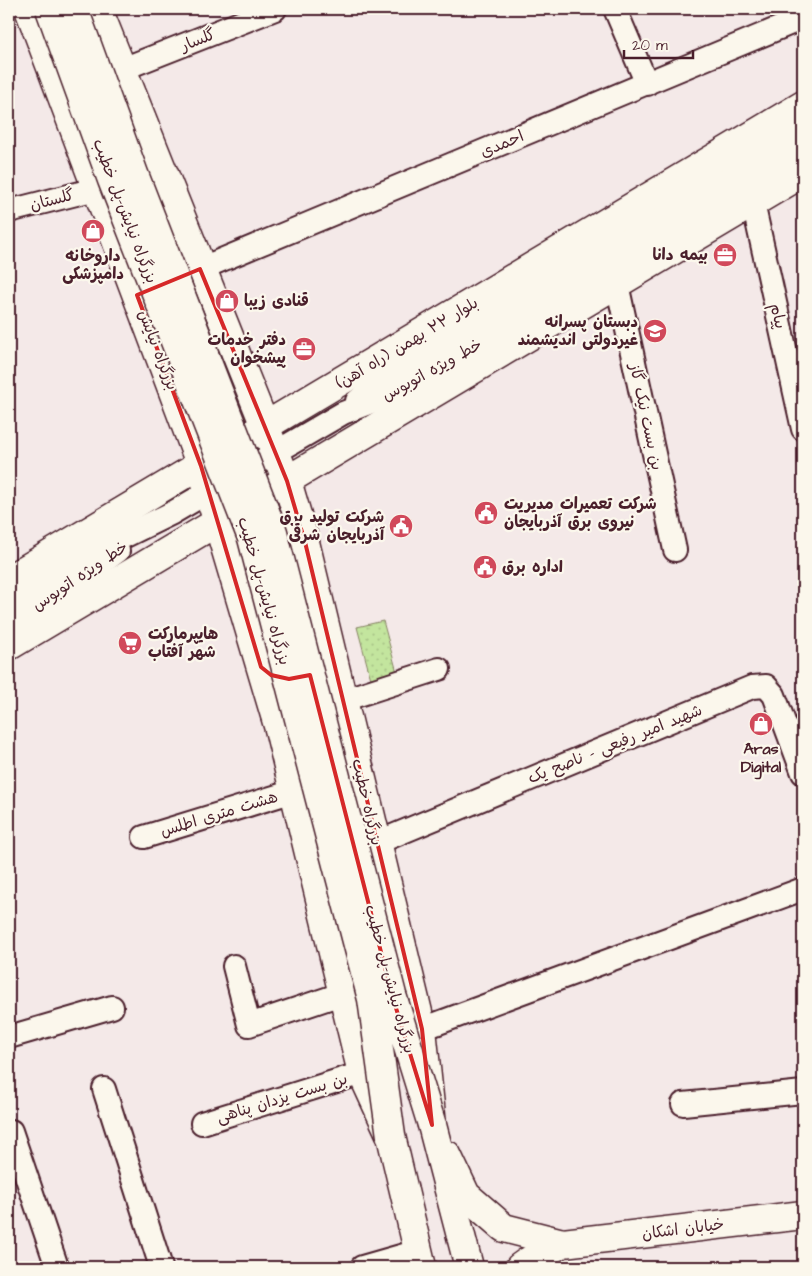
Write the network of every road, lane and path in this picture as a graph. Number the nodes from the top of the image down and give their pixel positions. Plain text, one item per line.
1 (29, 9) edge
2 (50, 9) edge
3 (74, 9) edge
4 (98, 9) edge
5 (275, 9) edge
6 (614, 9) edge
7 (803, 18) edge
8 (120, 70) junction
9 (647, 84) junction
10 (803, 105) edge
11 (803, 127) edge
12 (803, 151) edge
13 (803, 173) edge
14 (96, 188) junction
15 (753, 203) junction
16 (9, 211) edge
17 (200, 269) junction
18 (617, 284) junction
19 (137, 295) junction
20 (343, 413) junction
21 (265, 426) junction
22 (803, 429) edge
23 (276, 453) junction
24 (201, 466) junction
25 (287, 481) junction
26 (209, 492) junction
27 (172, 513) junction
28 (218, 521) junction
29 (675, 550) dead end
30 (9, 579) edge
31 (9, 599) edge
32 (9, 622) edge
33 (9, 646) edge
34 (330, 646) junction
35 (261, 666) junction
36 (439, 669) dead end
37 (345, 706) junction
38 (279, 729) junction
39 (803, 773) edge
40 (294, 791) junction
41 (144, 837) dead end
42 (376, 843) junction
43 (803, 889) edge
44 (234, 966) dead end
45 (344, 993) junction
46 (112, 1007) dead end
47 (422, 1030) junction
48 (9, 1037) edge
49 (362, 1073) junction
50 (104, 1089) dead end
51 (803, 1092) edge
52 (683, 1104) dead end
53 (202, 1123) dead end
54 (432, 1125) junction
55 (11, 1131) dead end
56 (392, 1136) junction
57 (803, 1215) edge
58 (563, 1243) junction
59 (420, 1259) edge
60 (56, 1267) edge
61 (161, 1267) edge
62 (362, 1267) edge
63 (469, 1267) edge
64 (520, 1267) edge

1 - 14 main road, بزرگراه نیایش
2 - 56 main road, بزرگراه نیایش-پل خطیب, bridge
3 - 54 main road, بزرگراه نیایش-پل خطیب, bridge
4 - 8 main road
5 - 8 street, گلسار
6 - 9 street
7 - 9 street, احمدی
8 - 17 main road
9 - 17 street, احمدی
10 - 21 main road, بلوار ۲۲ بهمن (راه آهن)
11 - 20 street, خط ویژه اتوبوس
12 - 20 street, خط ویژه اتوبوس
13 - 15 main road
14 - 16 street, گلستان
14 - 19 main road, بزرگراه نیایش
15 - 18 main road
15 - 22 street, پیام
17 - 19 main road
17 - 21 main road
18 - 25 main road
18 - 29 street, بن بست نیک گاز
19 - 24 main road, بزرگراه نیایش
20 - 23 street
21 - 23 main road, بزرگراه خطیب
21 - 24 main road, بلوار ۲۲ بهمن (راه آهن)
23 - 25 main road, بزرگراه خطیب
23 - 26 street
24 - 26 main road, بزرگراه نیایش
24 - 30 main road, بلوار ۲۲ بهمن (راه آهن)
25 - 28 main road
25 - 34 main road, بزرگراه خطیب
26 - 27 street
26 - 28 main road, بزرگراه نیایش
27 - 31 street, خط ویژه اتوبوس
27 - 32 street, خط ویژه اتوبوس
28 - 33 main road
28 - 35 main road
34 - 35 main road
34 - 37 main road, بزرگراه خطیب
35 - 38 main road
36 - 37 street
37 - 38 main road
37 - 42 main road, بزرگراه خطیب
38 - 40 main road
39 - 42 street, شهید امیر رفیعی - ناصح یک
40 - 41 street, هشت متری اطلس
40 - 45 main road
42 - 47 main road, بزرگراه خطیب
43 - 47 street
44 - 45 street
45 - 49 main road
46 - 48 street
47 - 54 main road, بزرگراه خطیب
49 - 53 street, بن بست یزدان پناهی
49 - 56 main road
50 - 61 street
51 - 52 street
54 - 58 main road
54 - 63 main road
55 - 60 street
56 - 59 main road
57 - 58 main road, خیابان اشکان
58 - 64 main road
59 - 62 street

